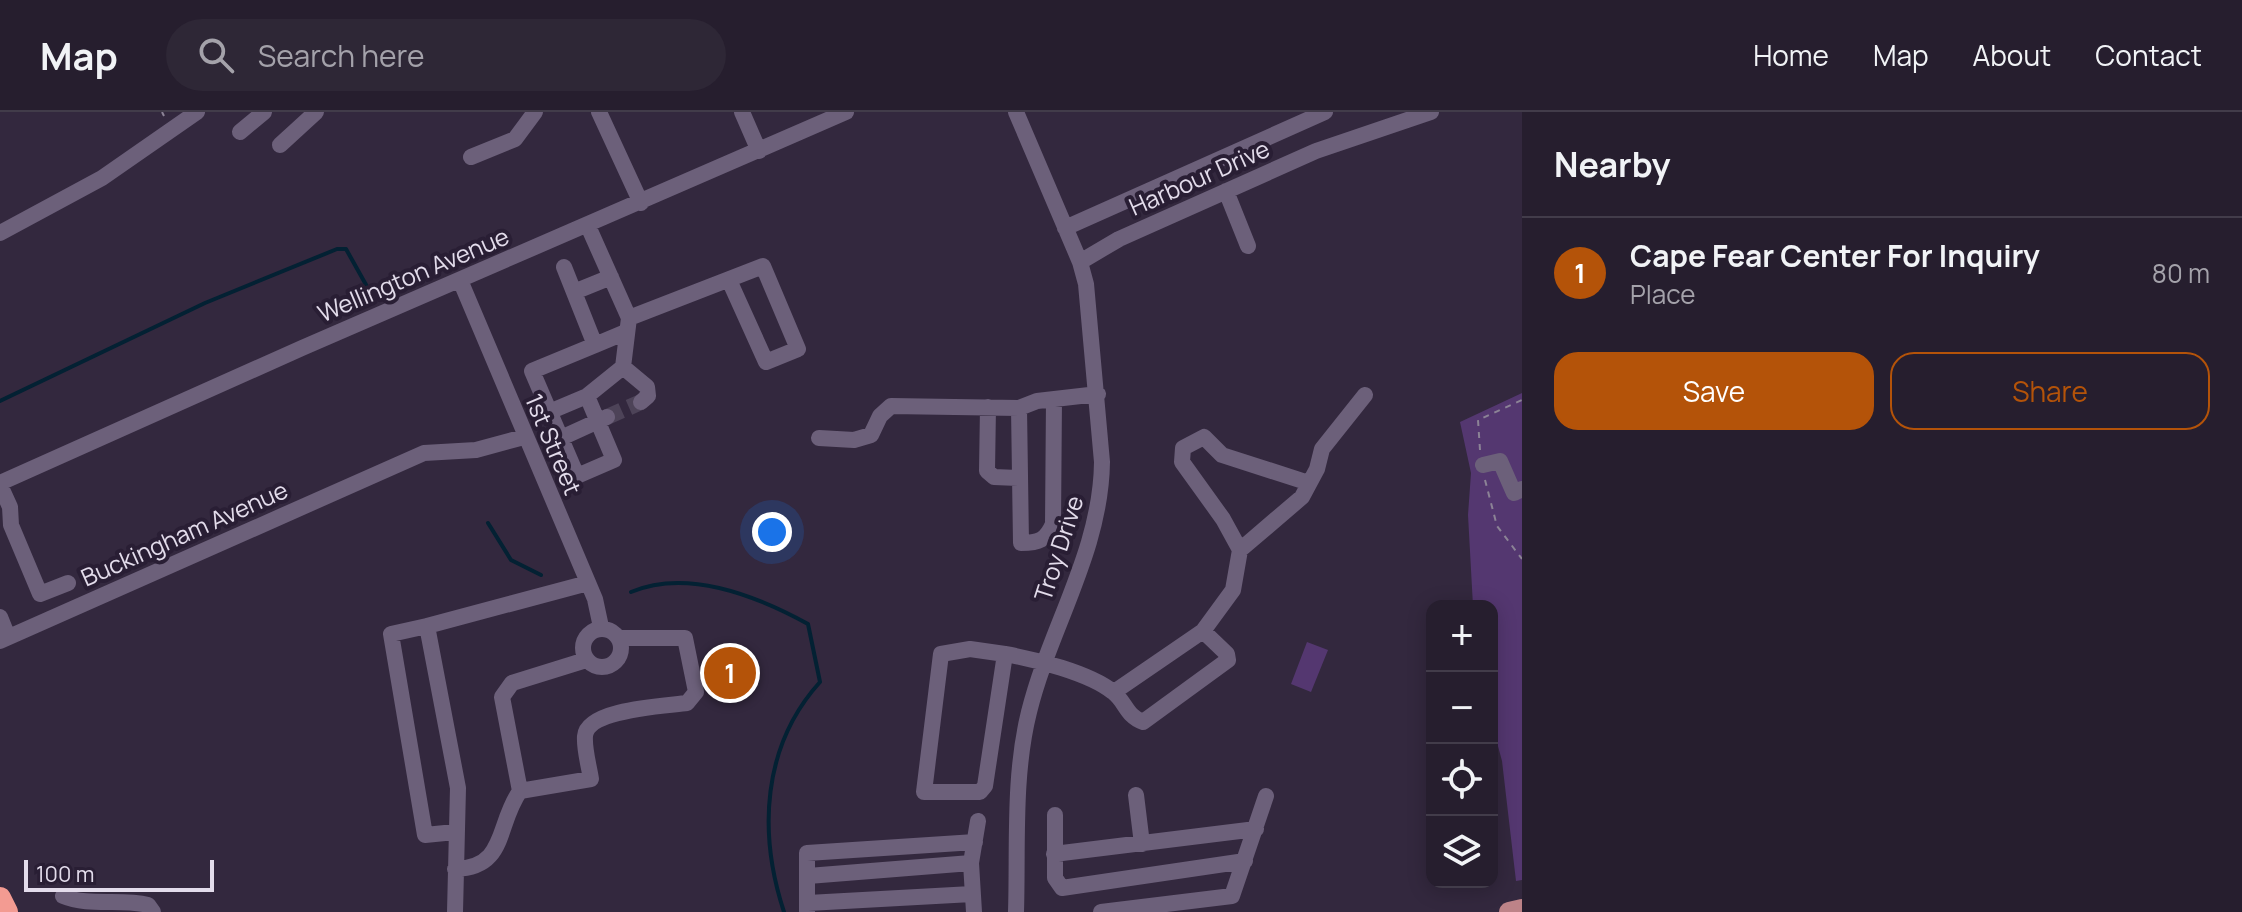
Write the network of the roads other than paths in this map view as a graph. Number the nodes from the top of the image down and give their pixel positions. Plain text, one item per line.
1 (197, 112) edge
2 (264, 112) edge
3 (316, 112) edge
4 (535, 112) edge
5 (599, 112) edge
6 (742, 112) edge
7 (846, 112) edge
8 (1016, 112) edge
9 (1325, 112) edge
10 (1431, 112) edge
11 (240, 132) dead end
12 (280, 145) dead end
13 (759, 151) junction
14 (471, 157) dead end
15 (1226, 191) junction
16 (641, 203) junction
17 (588, 226) junction
18 (1065, 228) junction
19 (0, 233) edge
20 (1248, 246) dead end
21 (1080, 262) junction
22 (564, 267) dead end
23 (611, 277) junction
24 (460, 280) junction
25 (729, 280) junction
26 (574, 292) junction
27 (628, 325) junction
28 (595, 345) junction
29 (623, 367) junction
30 (1098, 394) junction
31 (1365, 395) dead end
32 (587, 396) junction
33 (1054, 399) junction
34 (641, 402) dead end
35 (988, 407) junction
36 (1019, 408) junction
37 (549, 412) junction
38 (603, 420) junction
39 (524, 437) junction
40 (561, 438) junction
41 (819, 438) dead end
42 (1483, 465) dead end
43 (1019, 478) junction
44 (1309, 483) junction
45 (0, 484) edge
46 (1522, 489) edge
47 (1240, 550) junction
48 (68, 583) dead end
49 (588, 583) junction
50 (0, 617) edge
51 (427, 626) junction
52 (601, 627) junction
53 (1203, 631) junction
54 (619, 638) junction
55 (4, 639) edge
56 (1005, 654) junction
57 (586, 660) junction
58 (1044, 661) junction
59 (1114, 692) junction
60 (520, 791) junction
61 (1136, 795) dead end
62 (1266, 796) dead end
63 (1055, 815) dead end
64 (978, 821) dead end
65 (1256, 829) junction
66 (455, 832) junction
67 (975, 842) junction
68 (1142, 844) junction
69 (1054, 854) junction
70 (1245, 861) junction
71 (971, 863) junction
72 (455, 869) junction
73 (808, 876) junction
74 (972, 894) junction
75 (63, 896) dead end
76 (0, 898) edge
77 (1230, 904) edge
78 (808, 908) edge
79 (1522, 909) edge
80 (7, 912) edge
81 (153, 912) edge
82 (455, 912) edge
83 (974, 912) edge
84 (1016, 912) edge
85 (1101, 912) edge
86 (1509, 912) edge

1 - 19 street
2 - 11 street
3 - 12 street
4 - 14 street
5 - 16 street
6 - 13 street
7 - 13 street, Wellington Avenue
8 - 18 street, Troy Drive
9 - 18 street
10 - 15 street, Harbour Drive
13 - 16 street, Wellington Avenue
15 - 20 street
15 - 21 street, Harbour Drive
16 - 17 street, Wellington Avenue
17 - 23 street
17 - 24 street, Wellington Avenue
18 - 21 street, Troy Drive
21 - 30 street, Troy Drive
22 - 26 street
23 - 26 street
23 - 27 street
24 - 39 street, 1st Street
24 - 45 street, Wellington Avenue
25 - 25 street
25 - 27 street
26 - 28 street
27 - 28 street
27 - 29 street
28 - 37 street
29 - 32 street
29 - 34 street
30 - 33 street
30 - 58 street, Troy Drive
31 - 44 street
32 - 37 street
32 - 38 street
33 - 36 street
33 - 43 street
35 - 36 street
35 - 41 street
35 - 43 street
36 - 43 street
37 - 40 street
38 - 40 street
38 - 40 street
39 - 49 street, 1st Street
39 - 55 street, Buckingham Avenue
42 - 46 street
44 - 47 street
44 - 47 street
45 - 48 street
47 - 53 street
49 - 51 street
49 - 52 street, 1st Street
50 - 55 street
51 - 66 street
51 - 66 street
52 - 54 street
52 - 57 street
53 - 59 street
53 - 59 street
54 - 57 street
54 - 60 street
56 - 56 street
56 - 58 street
57 - 60 street
58 - 59 street
58 - 84 street, Troy Drive
60 - 72 street
61 - 68 street
62 - 65 street
63 - 69 street
64 - 67 street
65 - 68 street
65 - 70 street
66 - 72 street
67 - 71 street
67 - 73 street
68 - 69 street
69 - 70 street
70 - 77 street
71 - 73 street
71 - 74 street
72 - 82 street
73 - 78 street
74 - 78 street
74 - 83 street
75 - 81 street
76 - 80 highway
77 - 85 street
79 - 86 main road

